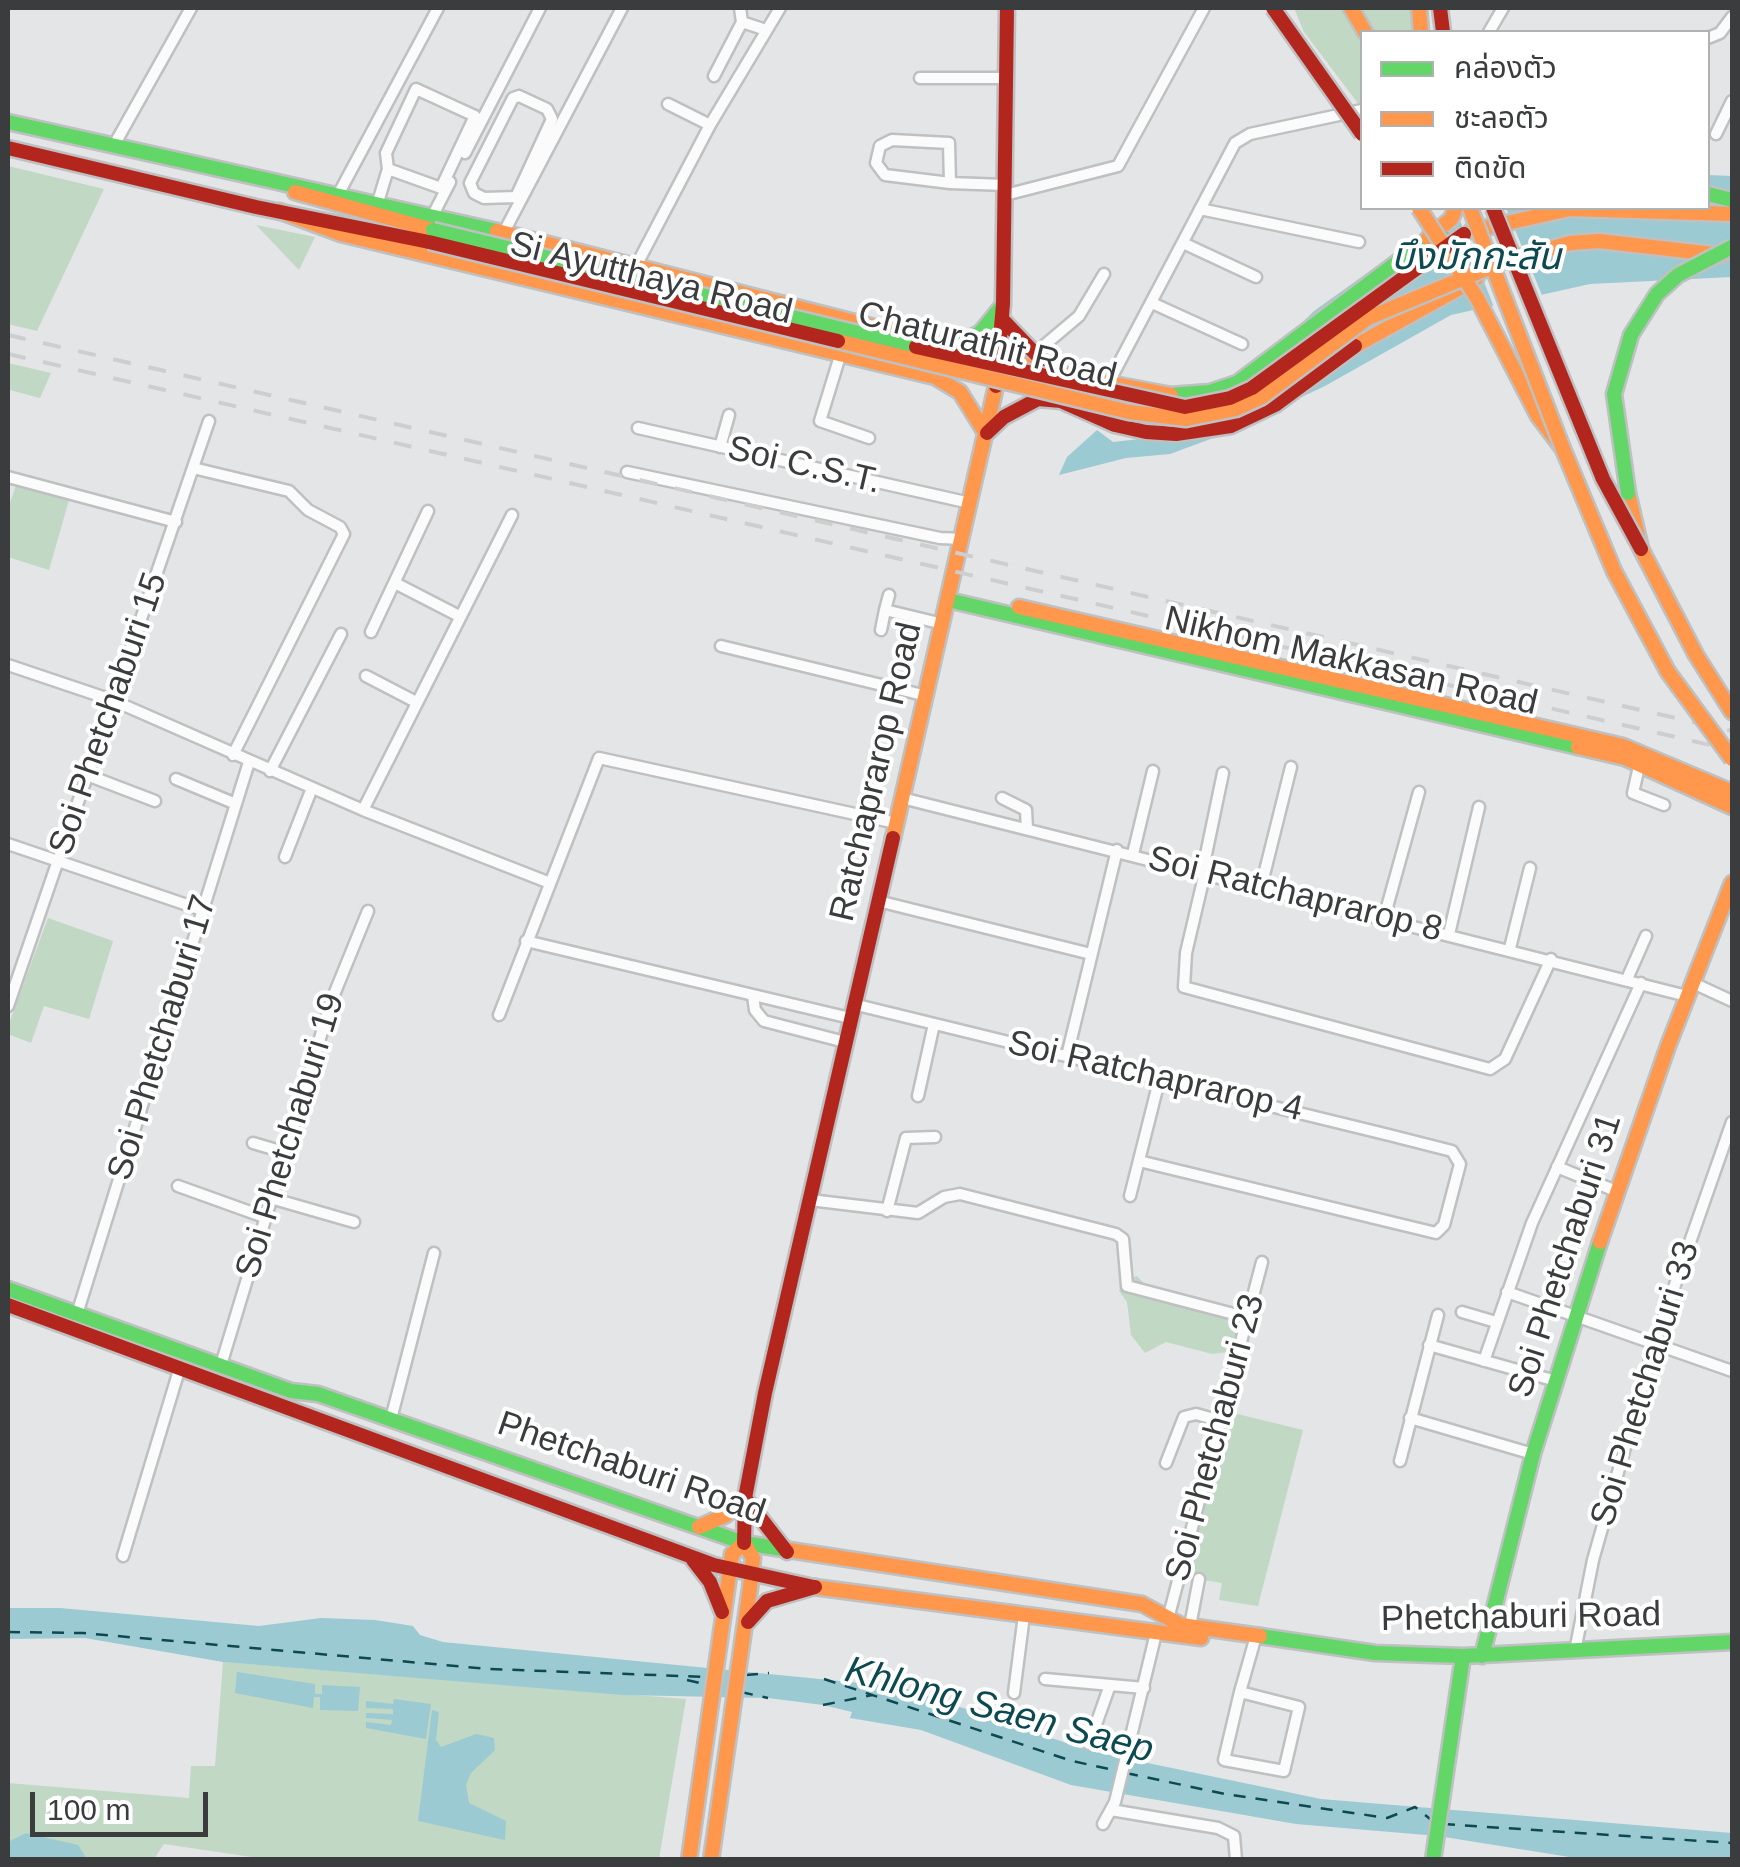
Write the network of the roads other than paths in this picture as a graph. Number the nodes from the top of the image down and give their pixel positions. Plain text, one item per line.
1 (192, 8) edge
2 (438, 8) edge
3 (540, 8) edge
4 (740, 8) edge
5 (780, 8) edge
6 (1007, 8) edge
7 (1204, 8) edge
8 (1274, 8) edge
9 (1350, 8) edge
10 (1503, 8) edge
11 (617, 9) edge
12 (1732, 18) edge
13 (742, 22) junction
14 (766, 30) junction
15 (1364, 30) edge
16 (1490, 30) edge
17 (1728, 33) edge
18 (714, 76) dead end
19 (920, 78) dead end
20 (1006, 78) junction
21 (1732, 101) edge
22 (668, 104) dead end
23 (1360, 110) edge
24 (8, 122) edge
25 (710, 125) junction
26 (1360, 131) edge
27 (1716, 134) dead end
28 (471, 141) junction
29 (487, 145) junction
30 (113, 147) junction
31 (8, 148) edge
32 (388, 170) junction
33 (950, 183) junction
34 (280, 186) junction
35 (1005, 190) junction
36 (339, 194) junction
37 (378, 202) junction
38 (1200, 208) junction
39 (1419, 210) edge
40 (1455, 210) edge
41 (1471, 210) edge
42 (1494, 210) edge
43 (1566, 210) edge
44 (1602, 210) edge
45 (279, 212) junction
46 (1732, 214) edge
47 (432, 229) junction
48 (504, 232) junction
49 (1464, 234) junction
50 (1358, 242) dead end
51 (1182, 244) junction
52 (1732, 247) edge
53 (1416, 248) junction
54 (1732, 256) edge
55 (1499, 264) junction
56 (636, 266) junction
57 (1104, 274) dead end
58 (1256, 277) dead end
59 (1152, 304) junction
60 (1003, 312) junction
61 (864, 324) junction
62 (938, 343) junction
63 (1242, 344) dead end
64 (1034, 354) junction
65 (845, 357) junction
66 (1001, 359) junction
67 (1055, 373) junction
68 (1108, 384) junction
69 (1136, 390) junction
70 (728, 414) dead end
71 (208, 421) dead end
72 (638, 428) dead end
73 (1140, 431) junction
74 (986, 434) junction
75 (869, 438) dead end
76 (720, 447) junction
77 (1563, 449) junction
78 (194, 468) junction
79 (627, 472) dead end
80 (8, 477) edge
81 (970, 503) junction
82 (428, 511) dead end
83 (512, 514) dead end
84 (176, 522) junction
85 (962, 539) junction
86 (1642, 549) junction
87 (395, 583) junction
88 (949, 595) junction
89 (889, 596) dead end
90 (886, 610) junction
91 (459, 616) junction
92 (942, 624) junction
93 (881, 630) dead end
94 (371, 632) dead end
95 (341, 634) dead end
96 (721, 646) dead end
97 (10, 666) edge
98 (366, 676) dead end
99 (8, 680) edge
100 (927, 696) junction
101 (112, 700) junction
102 (416, 702) junction
103 (1732, 712) edge
104 (233, 754) junction
105 (1732, 759) edge
106 (249, 762) junction
107 (1640, 762) junction
108 (1291, 767) dead end
109 (270, 771) junction
110 (1152, 771) dead end
111 (1222, 773) dead end
112 (86, 775) junction
113 (176, 779) dead end
114 (312, 788) junction
115 (1419, 792) dead end
116 (1732, 792) edge
117 (902, 798) junction
118 (1002, 798) dead end
119 (155, 801) dead end
120 (236, 804) junction
121 (1664, 805) dead end
122 (1732, 806) edge
123 (1479, 807) dead end
124 (363, 810) junction
125 (896, 823) junction
126 (1027, 829) junction
127 (8, 844) edge
128 (1117, 850) junction
129 (1133, 854) junction
130 (285, 857) dead end
131 (58, 861) junction
132 (1530, 868) dead end
133 (1202, 872) junction
134 (1732, 883) edge
135 (550, 884) junction
136 (1261, 886) junction
137 (878, 900) junction
138 (202, 910) junction
139 (368, 910) dead end
140 (1384, 918) junction
141 (1449, 934) junction
142 (1646, 936) dead end
143 (526, 941) junction
144 (1510, 948) junction
145 (1091, 954) junction
146 (1550, 959) junction
147 (1627, 979) junction
148 (1642, 983) junction
149 (1690, 990) junction
150 (753, 996) junction
151 (1732, 1001) edge
152 (8, 1006) edge
153 (852, 1011) junction
154 (499, 1014) dead end
155 (934, 1024) junction
156 (845, 1042) junction
157 (1067, 1056) junction
158 (1160, 1077) junction
159 (918, 1096) dead end
160 (1732, 1122) edge
161 (935, 1137) dead end
162 (253, 1143) dead end
163 (288, 1154) junction
164 (1139, 1160) junction
165 (1557, 1168) junction
166 (178, 1186) dead end
167 (1616, 1191) junction
168 (1130, 1196) dead end
169 (274, 1198) junction
170 (810, 1200) junction
171 (886, 1211) junction
172 (268, 1218) junction
173 (354, 1222) dead end
174 (434, 1253) dead end
175 (1262, 1262) dead end
176 (8, 1289) edge
177 (1507, 1292) junction
178 (8, 1305) edge
179 (1462, 1312) dead end
180 (1576, 1313) junction
181 (77, 1314) junction
182 (1438, 1315) dead end
183 (1249, 1318) junction
184 (1496, 1322) junction
185 (1655, 1342) junction
186 (1429, 1345) junction
187 (1484, 1361) junction
188 (221, 1365) junction
189 (1732, 1370) edge
190 (179, 1371) junction
191 (1556, 1381) junction
192 (1410, 1418) junction
193 (391, 1419) junction
194 (1222, 1422) junction
195 (1534, 1454) junction
196 (1400, 1460) dead end
197 (1166, 1463) dead end
198 (745, 1498) junction
199 (640, 1506) junction
200 (700, 1528) junction
201 (744, 1543) junction
202 (787, 1552) junction
203 (124, 1556) dead end
204 (693, 1560) junction
205 (845, 1562) junction
206 (714, 1566) junction
207 (730, 1570) junction
208 (752, 1575) junction
209 (1198, 1578) dead end
210 (816, 1587) junction
211 (841, 1590) junction
212 (1024, 1615) junction
213 (1169, 1615) junction
214 (724, 1622) junction
215 (1190, 1626) junction
216 (746, 1627) junction
217 (1156, 1632) junction
218 (1254, 1636) junction
219 (1732, 1642) edge
220 (1575, 1651) junction
221 (1462, 1656) junction
222 (1482, 1656) junction
223 (1044, 1679) dead end
224 (1110, 1685) junction
225 (1144, 1688) junction
226 (1240, 1692) junction
227 (1014, 1693) dead end
228 (1090, 1744) dead end
229 (1113, 1806) junction
230 (1103, 1824) dead end
231 (688, 1860) edge
232 (711, 1860) edge
233 (1236, 1860) edge
234 (1433, 1860) edge

1 - 30 street
2 - 36 street
3 - 28 street
4 - 13 street
5 - 14 street
6 - 20 main road, Ratchaprarop Road
7 - 35 street
8 - 26 main road, bridge
9 - 15 main road
10 - 16 street
11 - 48 street
12 - 17 street
13 - 14 street
13 - 18 street
14 - 25 street
19 - 20 street
20 - 35 main road, Ratchaprarop Road
21 - 27 street
22 - 25 street
23 - 38 street
24 - 30 main road, Si Ayutthaya Road
25 - 56 street
28 - 29 street
28 - 47 street
29 - 29 street
30 - 34 main road, Si Ayutthaya Road
31 - 45 main road, Si Ayutthaya Road
32 - 32 street
32 - 37 street
33 - 33 street
33 - 35 street
34 - 36 main road, Si Ayutthaya Road
34 - 47 main road, Si Ayutthaya Road
35 - 60 main road, Ratchaprarop Road
36 - 37 main road, Si Ayutthaya Road
37 - 47 main road, Si Ayutthaya Road
38 - 50 street
38 - 51 street
39 - 77 main road, bridge
40 - 53 main road
41 - 77 main road, bridge
42 - 86 main road, bridge
43 - 49 main road, Chaturathit Road, bridge
44 - 46 main road, Chaturathit Road
45 - 47 main road, Si Ayutthaya Road
45 - 65 main road, Si Ayutthaya Road
47 - 48 main road, Si Ayutthaya Road
47 - 49 main road, Chaturathit Road, bridge
47 - 55 main road, Chaturathit Road, bridge
48 - 56 main road, Si Ayutthaya Road
49 - 53 main road, Chaturathit Road, bridge
51 - 58 street
51 - 59 street
52 - 86 main road, bridge
53 - 69 main road, Chaturathit Road
54 - 55 main road, Chaturathit Road, bridge
55 - 73 main road, Chaturathit Road, bridge
56 - 61 main road, Si Ayutthaya Road
57 - 64 street
59 - 63 street
59 - 68 street
60 - 62 main road
60 - 64 main road
60 - 66 main road, Ratchaprarop Road
61 - 62 main road, Si Ayutthaya Road
61 - 65 main road
62 - 66 main road, Si Ayutthaya Road
64 - 67 main road
65 - 74 main road, Si Ayutthaya Road
65 - 75 street
66 - 67 main road, Chaturathit Road
66 - 74 main road, Ratchaprarop Road
67 - 68 main road, Chaturathit Road
68 - 69 main road, Chaturathit Road
69 - 73 main road
70 - 76 street
71 - 78 street, Soi Phetchaburi 15
72 - 76 street, Soi C.S.T.
73 - 74 main road, Chaturathit Road
74 - 81 main road, Ratchaprarop Road
76 - 81 street, Soi C.S.T.
77 - 105 main road, bridge
78 - 84 street, Soi Phetchaburi 15
78 - 104 street
79 - 85 street
80 - 84 street
81 - 85 main road, Ratchaprarop Road
82 - 87 street
83 - 91 street
84 - 101 street, Soi Phetchaburi 15
85 - 88 main road, Ratchaprarop Road
86 - 103 main road
87 - 91 street
87 - 94 street
88 - 92 main road, Ratchaprarop Road
88 - 107 main road, Nikhom Makkasan Road
88 - 116 main road, Nikhom Makkasan Road
89 - 90 street
90 - 92 street
90 - 93 street
91 - 102 street
92 - 100 main road, Ratchaprarop Road
95 - 109 street
96 - 100 street
97 - 99 street
97 - 101 street
98 - 102 street
100 - 117 main road, Ratchaprarop Road
101 - 104 street
101 - 112 street, Soi Phetchaburi 15
102 - 124 street
104 - 106 street
106 - 109 street
106 - 120 street, Soi Phetchaburi 17
107 - 121 street
107 - 122 main road, Nikhom Makkasan Road
108 - 136 street
109 - 114 street
110 - 129 street
111 - 133 street
112 - 119 street
112 - 131 street, Soi Phetchaburi 15
113 - 120 street
114 - 124 street
114 - 130 street
115 - 140 street
117 - 125 main road, Ratchaprarop Road
117 - 126 street, Soi Ratchaprarop 8
118 - 126 street
120 - 138 street, Soi Phetchaburi 17
123 - 141 street
124 - 135 street
125 - 135 street
125 - 137 main road, Ratchaprarop Road
126 - 128 street, Soi Ratchaprarop 8
127 - 131 street
128 - 129 street, Soi Ratchaprarop 8
128 - 145 street
129 - 133 street, Soi Ratchaprarop 8
131 - 138 street
131 - 152 street, Soi Phetchaburi 15
132 - 144 street
133 - 136 street, Soi Ratchaprarop 8
133 - 146 street
134 - 149 main road, Soi Phetchaburi 31
135 - 143 street
136 - 140 street, Soi Ratchaprarop 8
137 - 145 street
137 - 153 main road, Ratchaprarop Road
138 - 181 street, Soi Phetchaburi 17
139 - 163 street, Soi Phetchaburi 19
140 - 141 street, Soi Ratchaprarop 8
141 - 144 street, Soi Ratchaprarop 8
142 - 147 street
143 - 150 street, Soi Ratchaprarop 4
143 - 154 street
144 - 146 street, Soi Ratchaprarop 8
145 - 157 street
146 - 147 street, Soi Ratchaprarop 8
147 - 148 street, Soi Ratchaprarop 8
148 - 149 street, Soi Ratchaprarop 8
148 - 165 street
149 - 151 street, Soi Ratchaprarop 8
149 - 167 main road, Soi Phetchaburi 31
150 - 153 street, Soi Ratchaprarop 4
150 - 156 street
153 - 155 street, Soi Ratchaprarop 4
153 - 156 main road, Ratchaprarop Road
155 - 157 street, Soi Ratchaprarop 4
155 - 159 street
156 - 170 main road, Ratchaprarop Road
157 - 158 street, Soi Ratchaprarop 4
158 - 164 street
158 - 164 street, Soi Ratchaprarop 4
160 - 185 street, Soi Phetchaburi 33
161 - 171 street
162 - 163 street
163 - 169 street, Soi Phetchaburi 19
164 - 168 street
165 - 167 street
165 - 177 street
166 - 172 street
167 - 180 main road, Soi Phetchaburi 31
169 - 172 street, Soi Phetchaburi 19
169 - 173 street
170 - 171 street
170 - 198 main road, Ratchaprarop Road
171 - 183 street
172 - 188 street, Soi Phetchaburi 19
174 - 193 street
175 - 183 street, Soi Phetchaburi 23
176 - 181 main road, Phetchaburi Road
177 - 180 street
177 - 184 street
178 - 190 main road, Phetchaburi Road
179 - 184 street
180 - 185 street
180 - 191 main road, Soi Phetchaburi 31
181 - 188 main road, Phetchaburi Road
182 - 186 street
183 - 194 street, Soi Phetchaburi 23
184 - 187 street
185 - 189 street
185 - 220 street, Soi Phetchaburi 33
186 - 187 street
186 - 192 street
187 - 191 street
188 - 193 main road, Phetchaburi Road
190 - 203 street
190 - 204 main road, Phetchaburi Road
191 - 195 main road, Soi Phetchaburi 31
192 - 195 street
192 - 196 street
193 - 199 main road, Phetchaburi Road
194 - 197 street
194 - 213 street, Soi Phetchaburi 23
195 - 222 main road, Soi Phetchaburi 31
198 - 200 main road
198 - 201 main road, Ratchaprarop Road
198 - 202 main road
199 - 200 main road, Phetchaburi Road
199 - 206 main road
200 - 201 main road, Phetchaburi Road
201 - 202 main road, Phetchaburi Road
201 - 207 main road
201 - 208 main road
202 - 205 main road, Phetchaburi Road
204 - 206 main road, Phetchaburi Road
204 - 214 main road
205 - 211 main road
205 - 213 main road, Phetchaburi Road
206 - 207 main road, Phetchaburi Road
207 - 208 main road, Phetchaburi Road
207 - 214 main road
208 - 210 main road, Phetchaburi Road
208 - 216 main road
209 - 215 street
210 - 211 main road, Phetchaburi Road
210 - 216 main road
211 - 212 main road, Phetchaburi Road
212 - 217 main road, Phetchaburi Road
212 - 227 street
213 - 215 main road, Phetchaburi Road
214 - 231 main road
215 - 218 main road, Phetchaburi Road
216 - 232 main road
217 - 218 main road, Phetchaburi Road
217 - 225 street
218 - 221 main road, Phetchaburi Road
218 - 226 street
219 - 220 main road, Phetchaburi Road
220 - 222 main road, Phetchaburi Road
221 - 222 main road, Phetchaburi Road
221 - 234 main road
223 - 224 street
224 - 225 street
224 - 228 street
225 - 229 street
226 - 226 street
229 - 230 street
229 - 233 street

